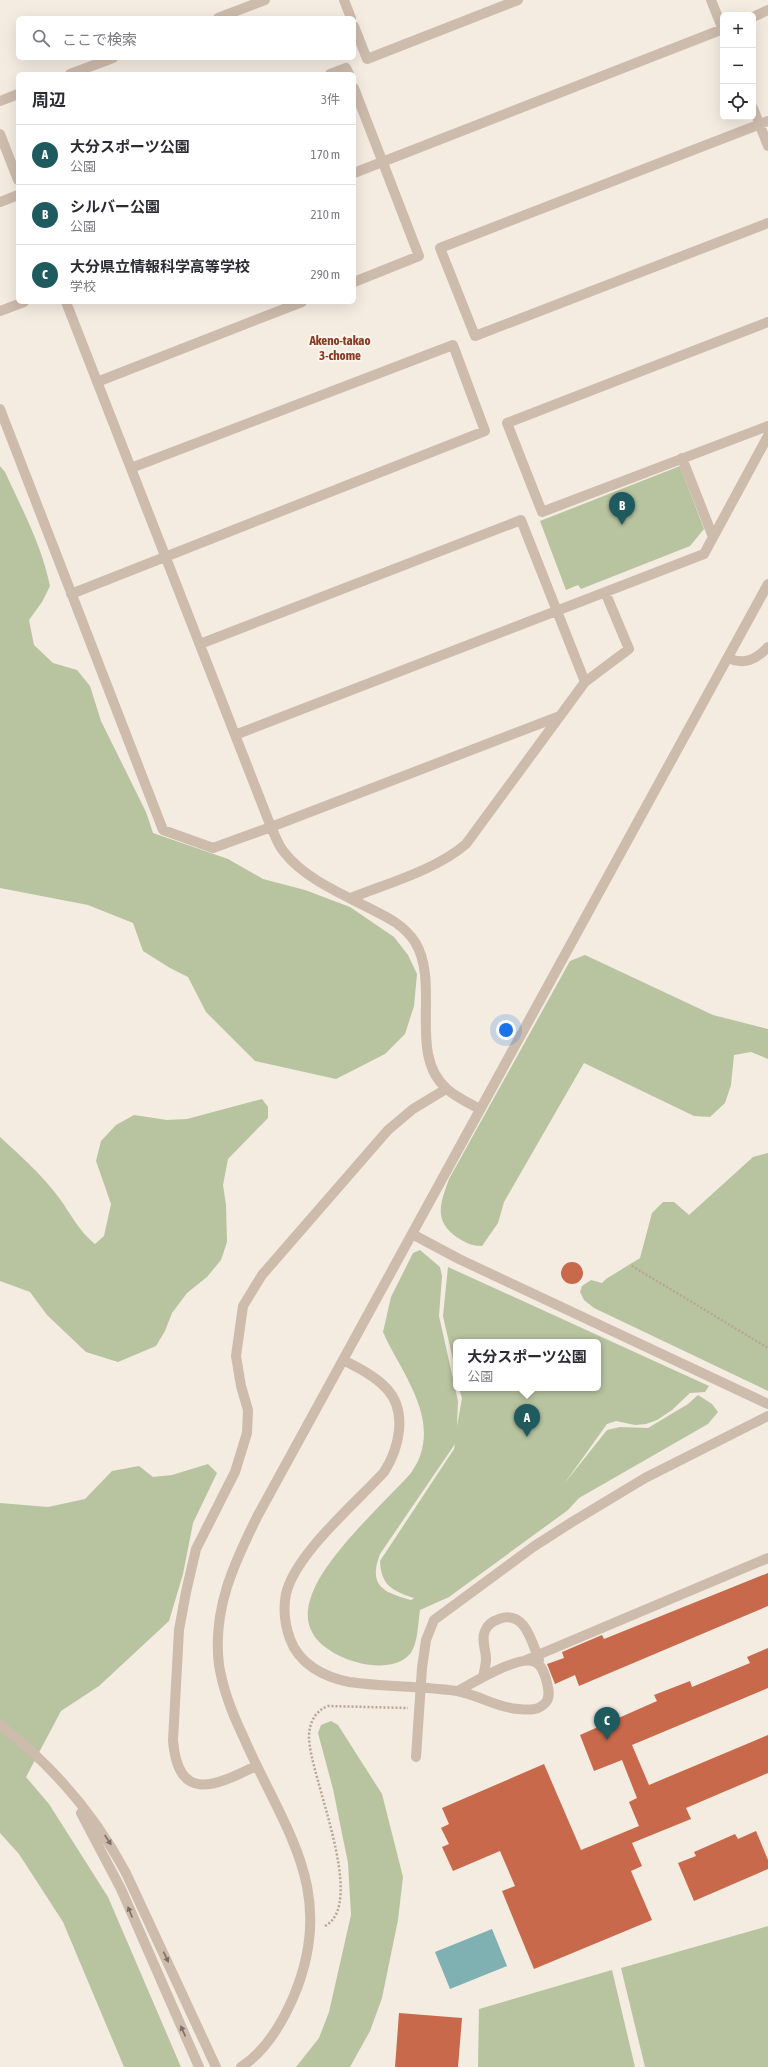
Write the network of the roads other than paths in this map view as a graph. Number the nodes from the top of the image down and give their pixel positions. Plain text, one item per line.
1 (266, 0) edge
2 (344, 0) edge
3 (518, 0) edge
4 (711, 0) edge
5 (768, 10) edge
6 (223, 16) edge
7 (350, 16) edge
8 (756, 16) edge
9 (720, 22) edge
10 (720, 30) edge
11 (356, 31) edge
12 (108, 60) edge
13 (75, 72) edge
14 (335, 72) edge
15 (347, 72) edge
16 (356, 93) edge
17 (16, 95) edge
18 (0, 101) edge
19 (756, 112) edge
20 (764, 122) edge
21 (0, 134) edge
22 (768, 146) edge
23 (383, 162) junction
24 (356, 172) edge
25 (16, 175) edge
26 (16, 196) edge
27 (0, 202) edge
28 (768, 223) edge
29 (356, 281) edge
30 (19, 304) edge
31 (67, 304) edge
32 (297, 304) edge
33 (0, 312) edge
34 (768, 322) edge
35 (98, 382) junction
36 (1, 414) edge
37 (768, 426) edge
38 (768, 436) edge
39 (682, 458) junction
40 (131, 468) junction
41 (713, 537) junction
42 (166, 557) junction
43 (768, 584) edge
44 (605, 592) junction
45 (71, 594) junction
46 (557, 611) junction
47 (200, 644) junction
48 (768, 647) edge
49 (728, 658) junction
50 (585, 682) junction
51 (560, 716) junction
52 (235, 735) junction
53 (272, 827) junction
54 (351, 898) junction
55 (446, 1089) junction
56 (480, 1109) junction
57 (412, 1234) junction
58 (343, 1360) junction
59 (768, 1404) edge
60 (768, 1416) edge
61 (768, 1558) edge
62 (537, 1655) junction
63 (526, 1660) junction
64 (541, 1666) junction
65 (483, 1677) junction
66 (420, 1689) junction
67 (458, 1692) junction
68 (0, 1726) edge
69 (416, 1757) dead end
70 (256, 1766) junction
71 (67, 1787) junction
72 (199, 2067) edge
73 (216, 2067) edge
74 (241, 2067) edge

1 - 6 street
2 - 7 street
3 - 11 street
4 - 9 street
5 - 8 street
10 - 23 street
12 - 13 street
14 - 15 street
16 - 23 street
17 - 18 street
19 - 20 street
20 - 22 street
20 - 28 street
21 - 25 street
23 - 24 street
23 - 29 street
26 - 27 street
30 - 33 street
31 - 35 street
32 - 35 street
34 - 39 street
35 - 40 street
36 - 45 street
37 - 39 street
38 - 41 street
39 - 41 street
40 - 42 street
40 - 42 street
41 - 44 street
42 - 45 street
42 - 47 street
43 - 49 street
44 - 46 street
44 - 50 street
45 - 53 street
46 - 47 street
46 - 50 street
46 - 52 street
47 - 52 street
48 - 49 street
49 - 56 street
50 - 51 street
51 - 53 street
51 - 54 street
52 - 53 street
53 - 54 street
54 - 55 street
55 - 56 street
55 - 70 street
56 - 57 street
57 - 58 street
57 - 59 street
58 - 66 street
58 - 70 street
60 - 66 street
61 - 62 street
62 - 63 street
62 - 64 street
62 - 65 street
63 - 64 street
63 - 65 street
64 - 67 street
65 - 67 street
66 - 67 street
66 - 69 street
68 - 71 street
70 - 74 street
72 -> 71 street
71 -> 73 street

